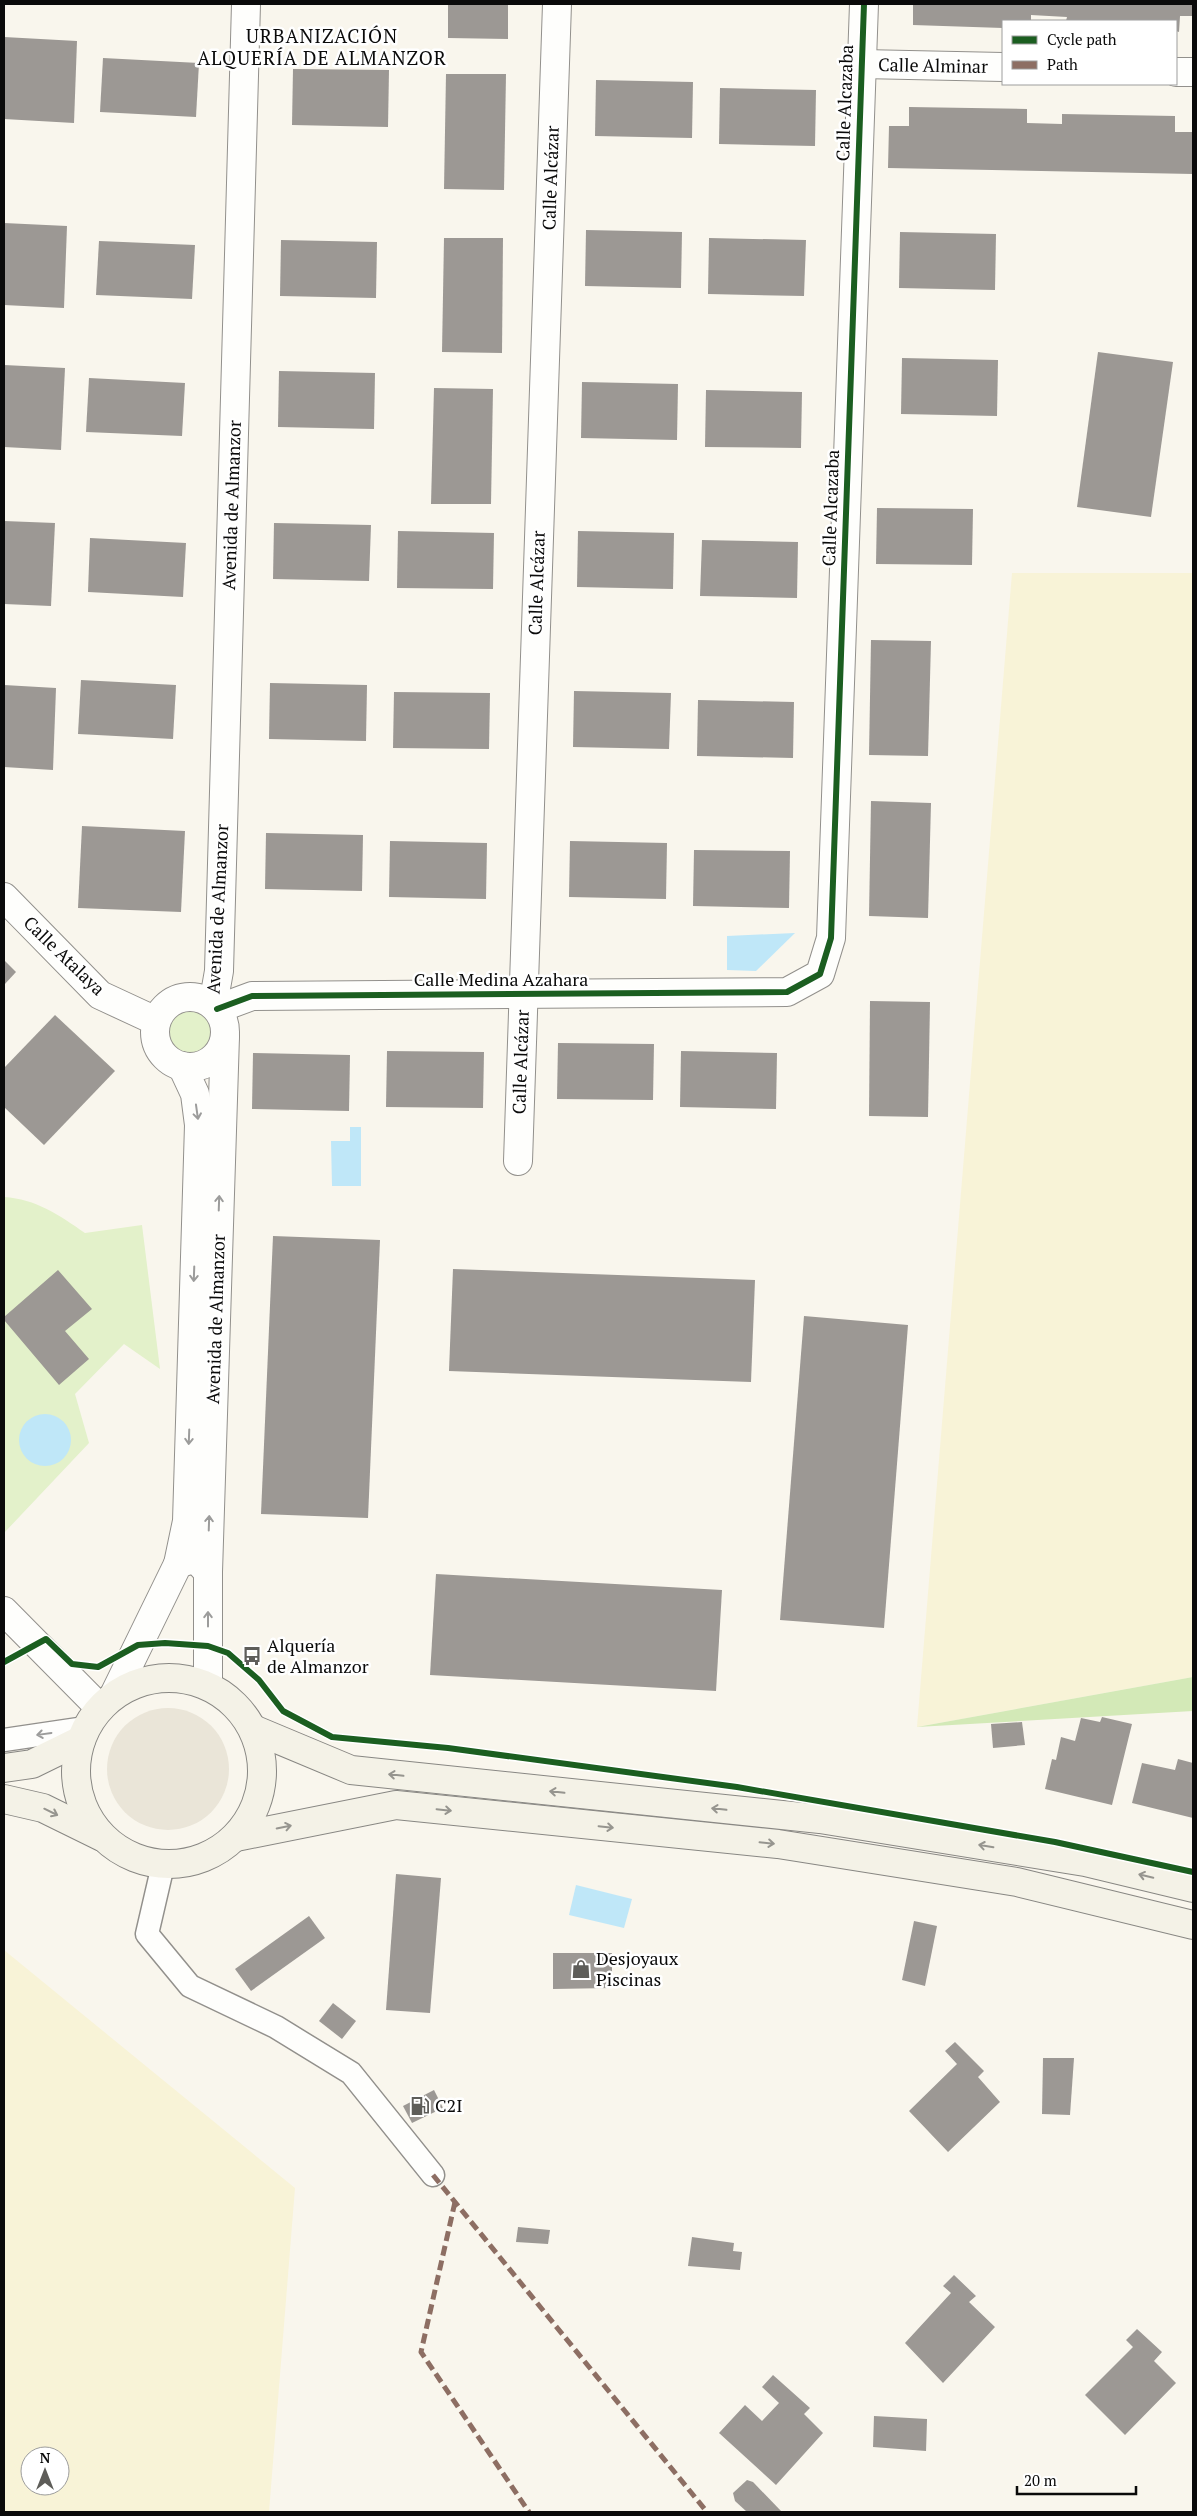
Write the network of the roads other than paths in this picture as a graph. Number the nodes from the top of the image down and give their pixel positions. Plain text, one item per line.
1 (246, 4) edge
2 (557, 4) edge
3 (864, 4) edge
4 (862, 64) junction
5 (1002, 67) edge
6 (1177, 72) edge
7 (1193, 72) edge
8 (4, 897) edge
9 (787, 992) joint
10 (523, 995) junction
11 (215, 1007) junction
12 (156, 1021) junction
13 (225, 1036) junction
14 (182, 1066) junction
15 (518, 1161) dead end
16 (178, 1564) junction
17 (208, 1572) junction
18 (4, 1611) edge
19 (208, 1686) junction
20 (95, 1718) junction
21 (253, 1729) junction
22 (4, 1740) edge
23 (4, 1768) edge
24 (4, 1798) edge
25 (236, 1837) junction
26 (104, 1838) junction
27 (163, 1865) junction
28 (1193, 1888) edge
29 (1193, 1925) edge
30 (433, 2175) dead end

1 - 11 street, Avenida de Almanzor
2 - 10 street, Calle Alcázar
3 - 4 street, Calle Alcazaba
4 - 5 street, Calle Alminar
4 - 9 street, Calle Alcazaba
6 - 7 street
8 - 12 street, Calle Atalaya
9 - 10 street, Calle Medina Azahara
10 - 11 street, Calle Medina Azahara
10 - 15 street, Calle Alcázar
11 - 12 street
11 - 13 street
12 - 14 street
13 - 14 street
17 -> 13 street, Avenida de Almanzor
14 -> 16 street, Avenida de Almanzor
16 - 17 street
16 - 20 street, Avenida de Almanzor
19 -> 17 street, Avenida de Almanzor
18 - 20 street
19 - 20 main road
19 - 21 main road
20 -> 22 lane
20 - 23 main road
20 - 26 main road
21 - 25 main road
28 -> 21 main road
24 -> 26 main road
25 - 27 main road
25 -> 29 main road
26 - 27 main road
27 - 30 lane

